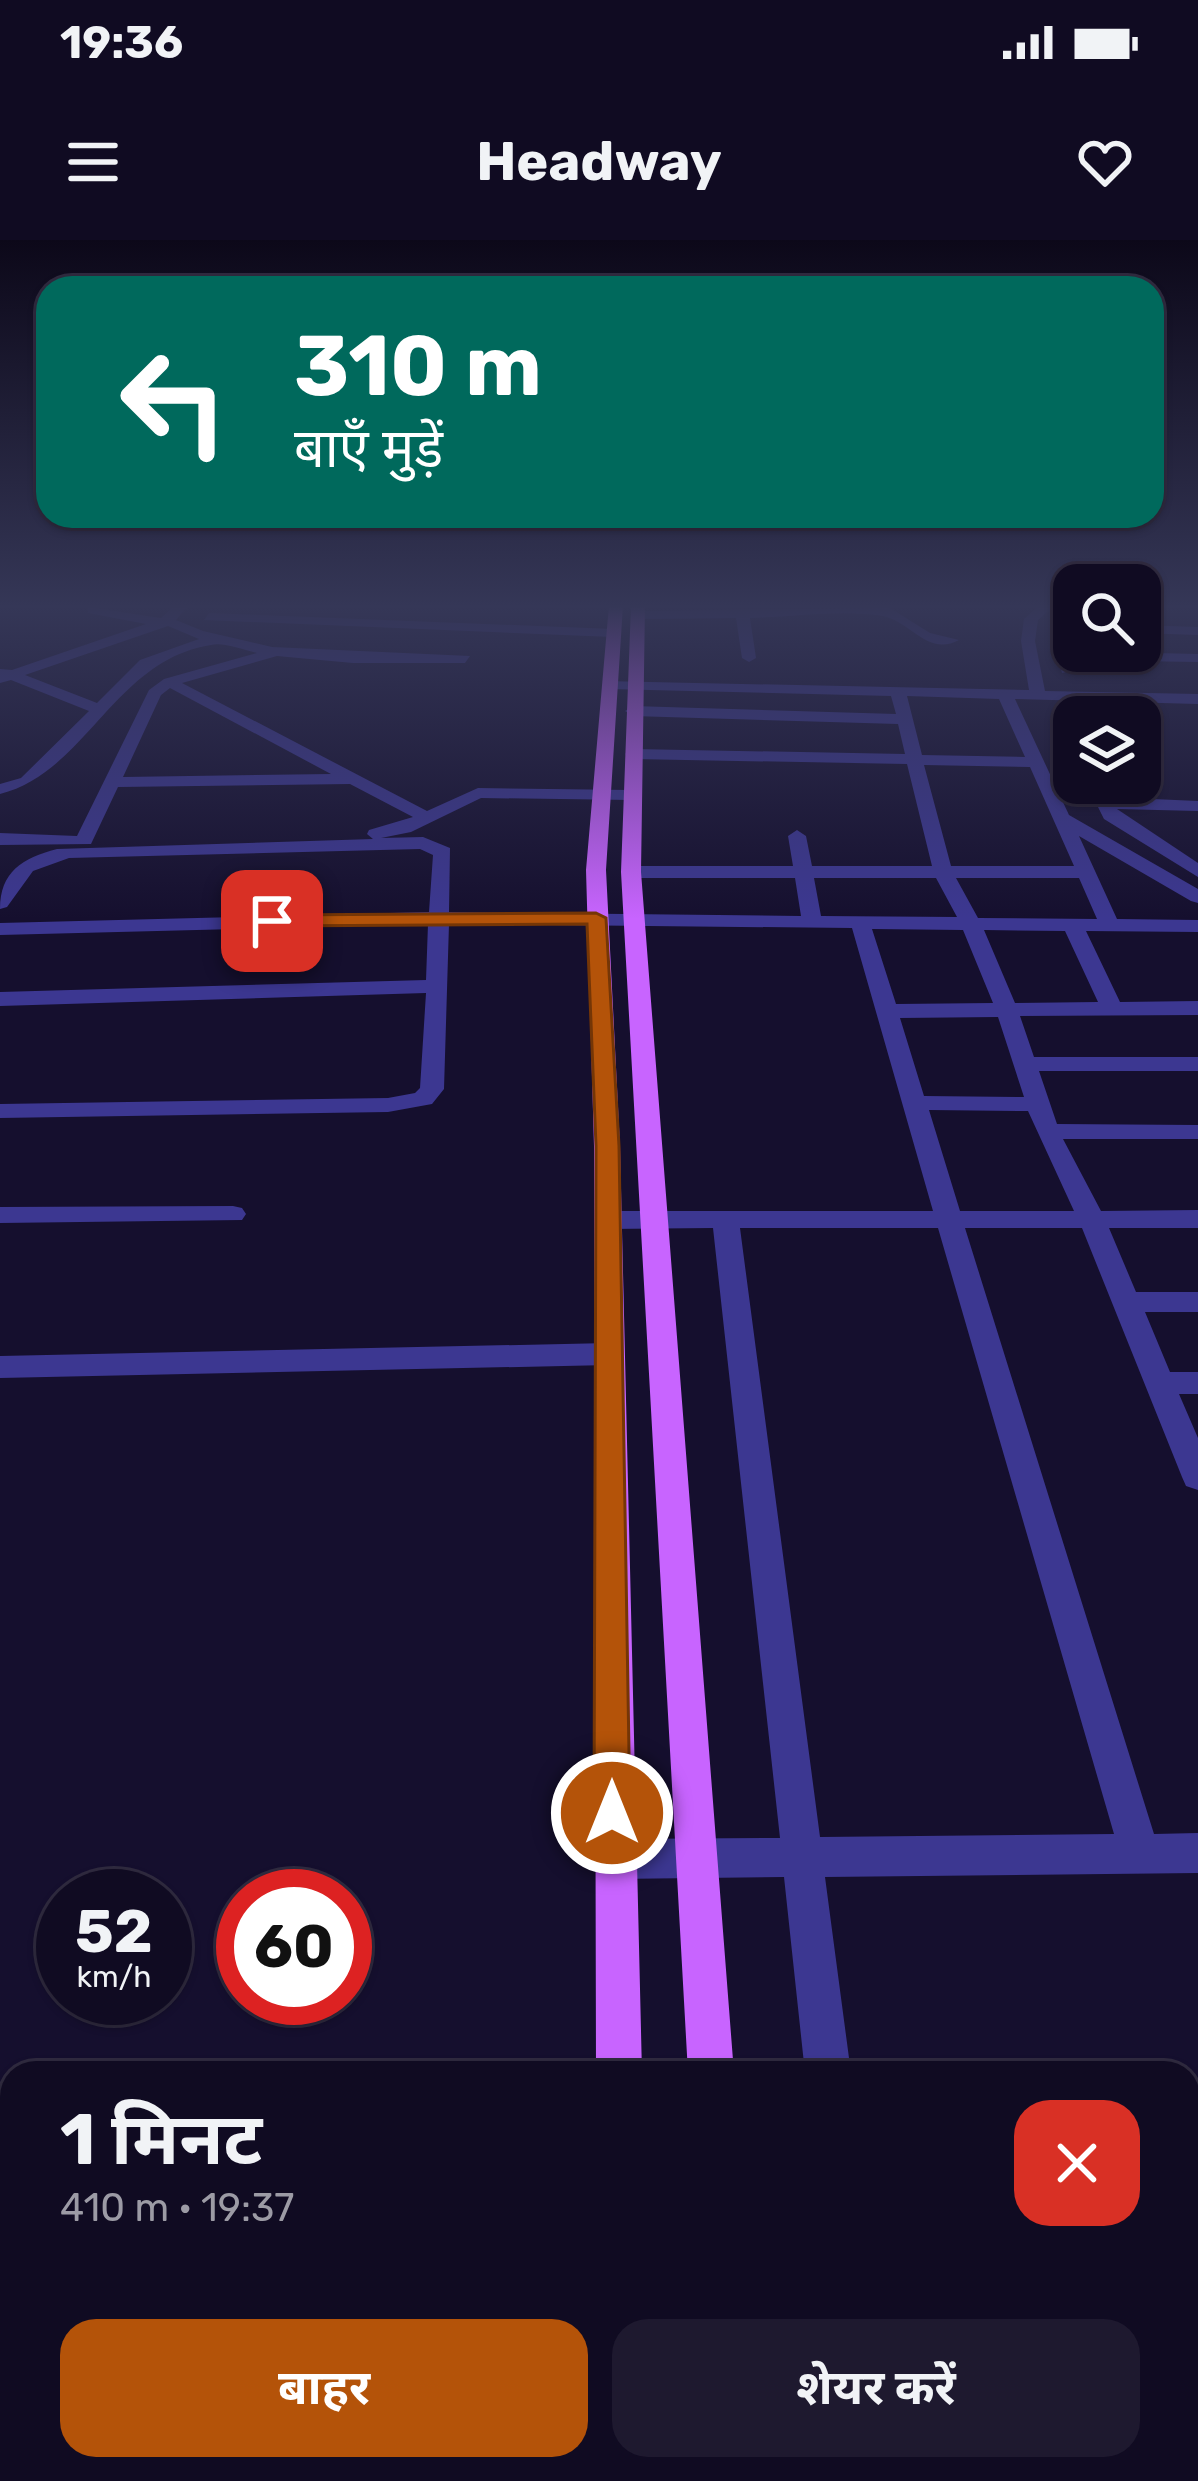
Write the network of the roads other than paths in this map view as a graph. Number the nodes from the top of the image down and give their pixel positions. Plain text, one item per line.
1 (98, 710) edge
2 (146, 710) edge
3 (200, 710) edge
4 (621, 710) edge
5 (627, 710) edge
6 (766, 710) edge
7 (811, 710) edge
8 (901, 710) edge
9 (1012, 710) edge
10 (812, 715) junction
11 (903, 719) junction
12 (633, 754) junction
13 (250, 755) junction
14 (814, 758) junction
15 (916, 760) junction
16 (1035, 761) junction
17 (354, 779) junction
18 (111, 782) junction
19 (0, 789) edge
20 (598, 795) junction
21 (630, 795) junction
22 (1109, 804) edge
23 (1136, 804) edge
24 (1198, 806) edge
25 (424, 816) junction
26 (1058, 816) junction
27 (797, 836) dead end
28 (0, 839) edge
29 (84, 840) junction
30 (942, 871) junction
31 (631, 872) junction
32 (801, 872) junction
33 (1083, 872) junction
34 (1198, 872) edge
35 (1198, 898) edge
36 (0, 903) edge
37 (436, 918) junction
38 (596, 918) junction
39 (632, 919) junction
40 (1109, 923) junction
41 (971, 924) junction
42 (1072, 924) junction
43 (813, 925) junction
44 (861, 926) junction
45 (0, 928) edge
46 (1195, 932) edge
47 (435, 986) junction
48 (0, 999) edge
49 (1006, 1007) junction
50 (1111, 1007) junction
51 (1198, 1008) edge
52 (888, 1012) junction
53 (1026, 1064) junction
54 (1198, 1064) edge
55 (912, 1102) junction
56 (1038, 1103) junction
57 (0, 1112) edge
58 (1047, 1131) junction
59 (1198, 1132) edge
60 (233, 1214) dead end
61 (0, 1215) edge
62 (1198, 1219) edge
63 (608, 1220) junction
64 (948, 1220) junction
65 (1092, 1220) junction
66 (726, 1222) junction
67 (656, 1223) junction
68 (1126, 1302) junction
69 (1198, 1302) edge
70 (609, 1354) junction
71 (0, 1367) edge
72 (1198, 1383) edge
73 (1160, 1384) junction
74 (1198, 1477) edge
75 (1198, 1853) edge
76 (1140, 1854) junction
77 (613, 1858) junction
78 (699, 1858) junction
79 (805, 1860) junction
80 (619, 2061) edge
81 (710, 2061) edge
82 (827, 2061) edge

1 - 19 street
2 - 18 street
3 - 13 street
4 - 20 main road
5 - 12 main road
6 - 10 street
7 - 10 street
8 - 11 street
9 - 16 street
10 - 11 street
10 - 14 street
11 - 15 street
12 - 14 street
12 - 21 main road
13 - 17 street
13 - 17 street
13 - 18 street
14 - 15 street
15 - 16 street
15 - 30 street
16 - 26 street
17 - 25 street
18 - 29 street
20 - 21 street
20 - 25 street
20 - 38 main road
21 - 31 main road
22 - 34 street
23 - 24 street
25 - 29 street
26 - 33 street
26 - 35 street
27 - 32 street
28 - 29 street
30 - 32 street
30 - 33 street
30 - 41 street
31 - 32 street
31 - 39 main road
32 - 43 street
33 - 40 street
36 - 37 street
37 - 38 street
37 - 45 street
37 - 47 street
38 - 39 street
38 - 63 main road
39 - 43 street
39 - 67 main road
40 - 42 street
40 - 46 street
41 - 42 street
41 - 44 street
41 - 49 street
42 - 50 street
43 - 44 street
44 - 52 street
47 - 48 street
47 - 57 street
49 - 50 street
49 - 52 street
49 - 53 street
50 - 51 street
52 - 55 street
53 - 54 street
53 - 56 street
55 - 56 street
55 - 64 street
56 - 58 street
58 - 59 street
58 - 65 street
60 - 61 street
62 - 65 street
63 - 67 street
63 - 70 main road
64 - 65 street
64 - 66 street
64 - 76 street
65 - 68 street
66 - 67 street
66 - 79 street
67 - 78 main road
68 - 69 street
68 - 73 street
70 - 71 street
70 - 77 main road
72 - 73 street
73 - 74 street
75 - 76 street
76 - 79 street
77 - 78 street
77 - 80 main road
78 - 79 street
78 - 81 main road
79 - 82 street

